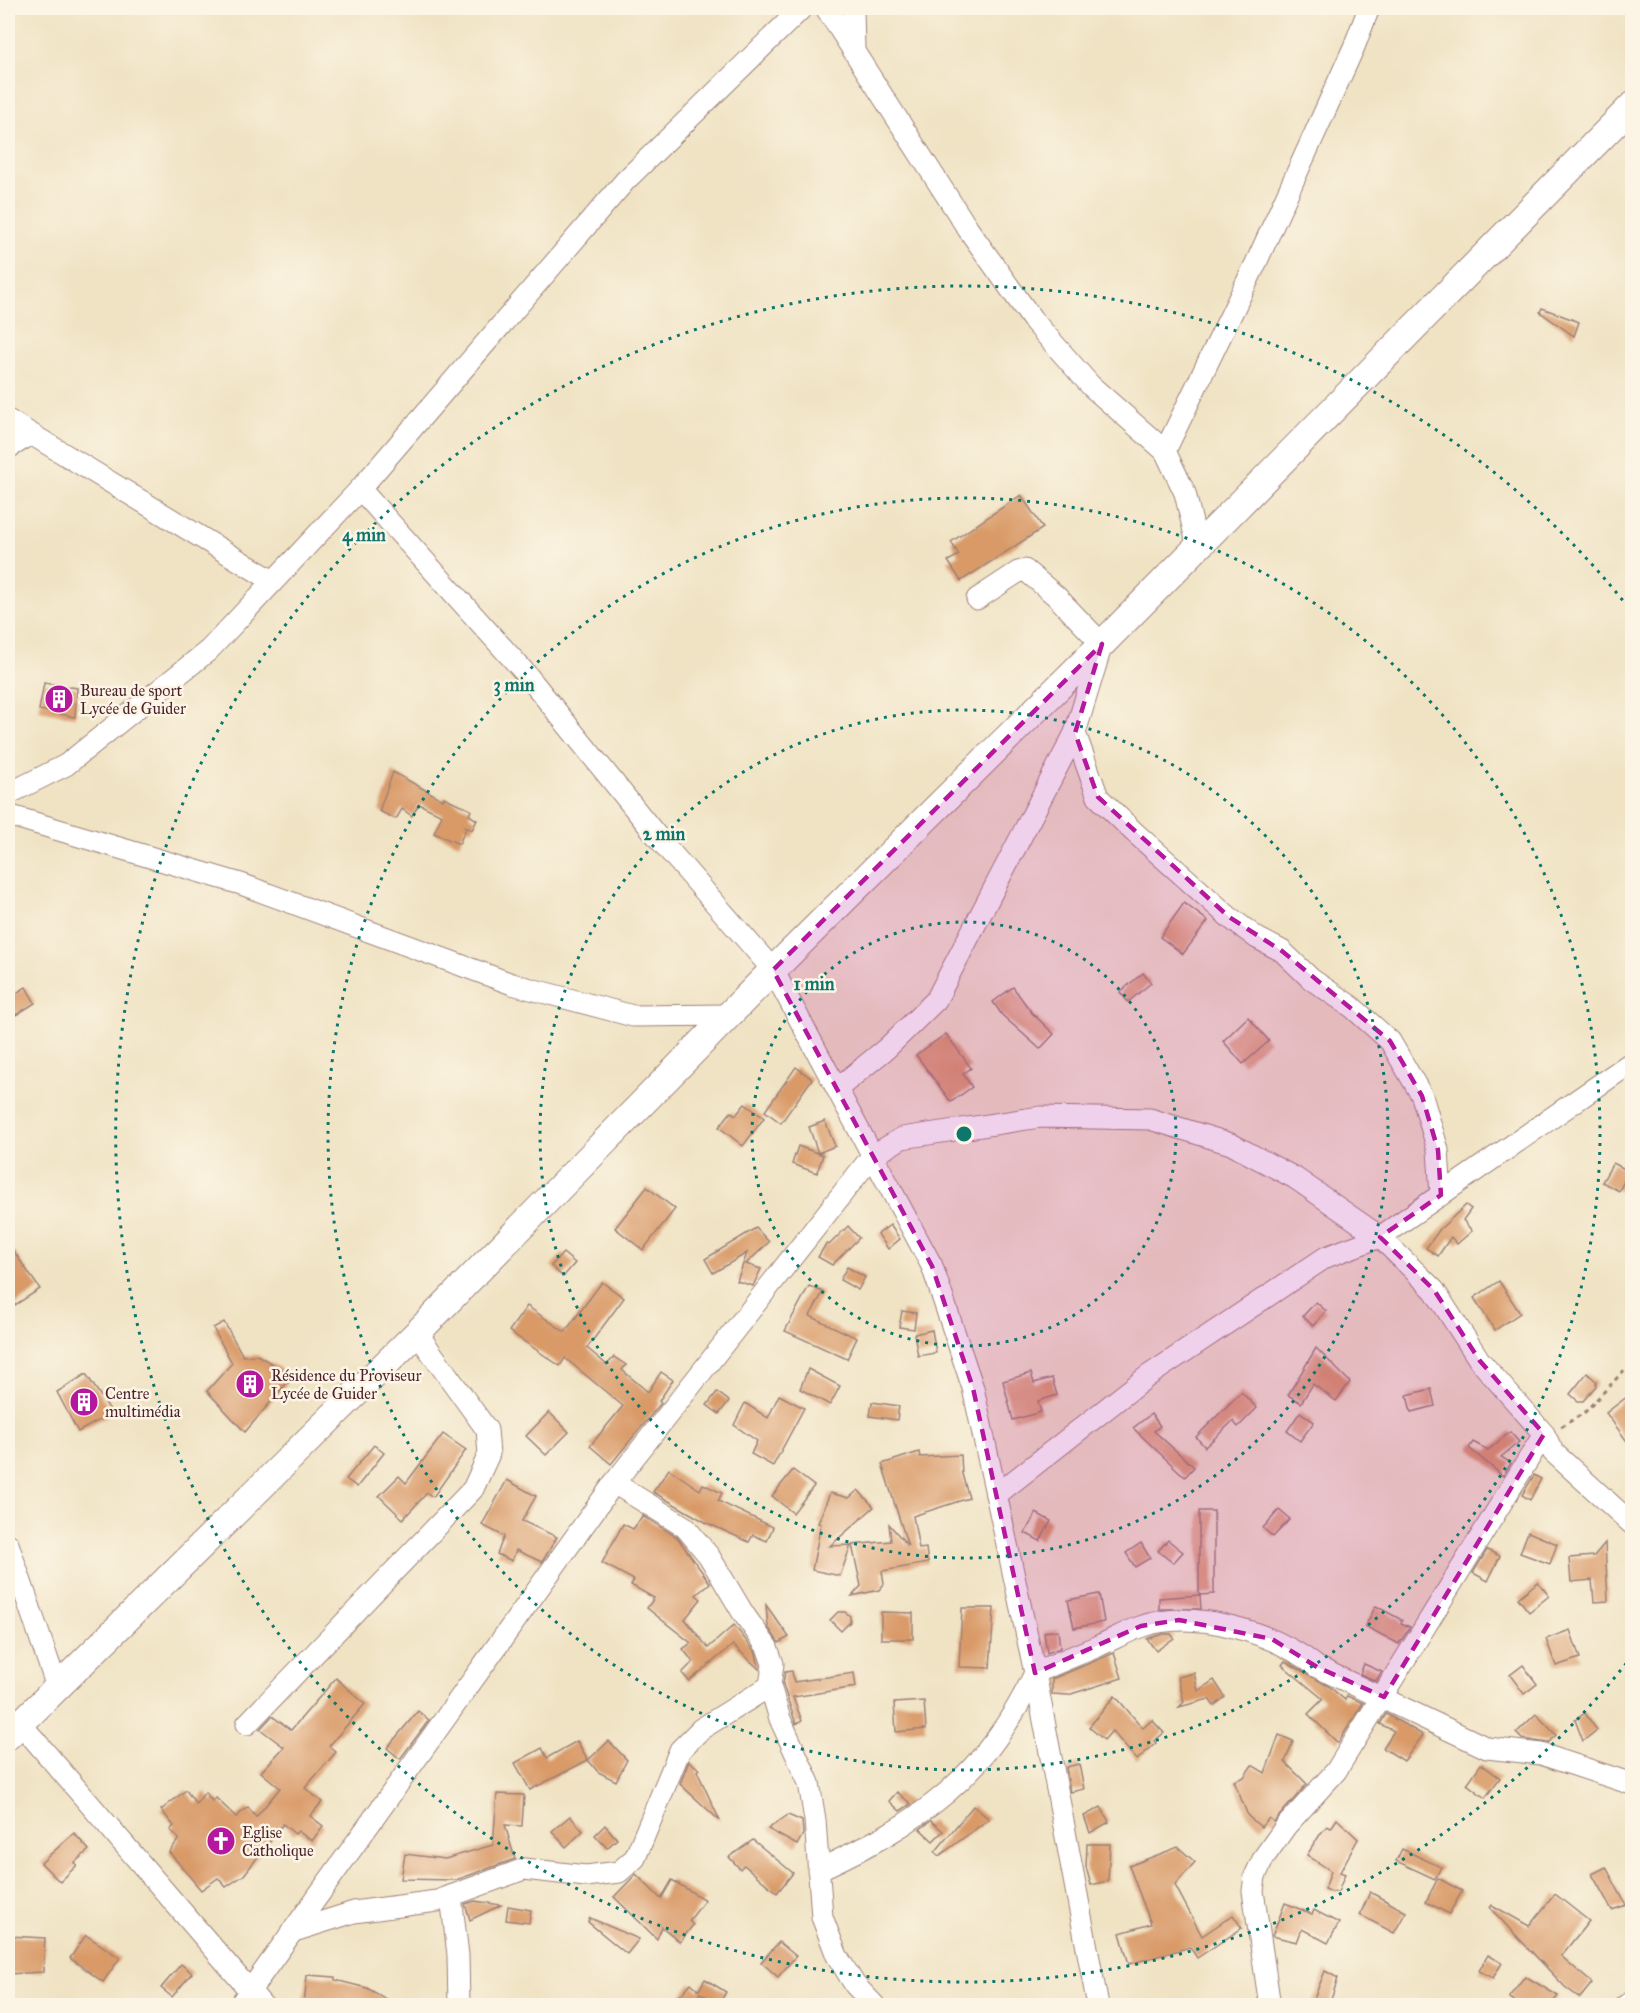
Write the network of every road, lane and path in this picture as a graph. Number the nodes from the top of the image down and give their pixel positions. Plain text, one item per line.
1 (802, 8) edge
2 (826, 8) edge
3 (853, 8) edge
4 (1369, 8) edge
5 (854, 50) junction
6 (1632, 106) edge
7 (8, 420) edge
8 (30, 435) junction
9 (8, 448) edge
10 (1165, 451) junction
11 (360, 489) junction
12 (1198, 548) junction
13 (273, 581) junction
14 (977, 599) dead end
15 (1102, 644) junction
16 (1075, 733) junction
17 (8, 794) edge
18 (8, 815) edge
19 (773, 970) junction
20 (729, 1015) junction
21 (1632, 1062) edge
22 (837, 1088) junction
23 (872, 1156) junction
24 (1441, 1195) junction
25 (1380, 1237) junction
26 (417, 1333) junction
27 (1632, 1362) edge
28 (1544, 1434) junction
29 (614, 1483) junction
30 (996, 1495) junction
31 (1632, 1524) edge
32 (8, 1544) edge
33 (1035, 1673) junction
34 (770, 1686) junction
35 (57, 1687) junction
36 (1384, 1697) junction
37 (247, 1724) dead end
38 (14, 1730) edge
39 (1632, 1784) edge
40 (818, 1870) junction
41 (451, 1896) junction
42 (291, 1932) junction
43 (251, 2000) edge
44 (1632, 2002) edge
45 (459, 2006) edge
46 (875, 2006) edge
47 (1098, 2006) edge
48 (1270, 2006) edge
49 (1625, 2006) edge

1 - 11 street
2 - 5 street
3 - 5 street
4 - 10 street
5 - 10 street
6 - 12 main road
7 - 8 street
8 - 9 street
8 - 13 street
10 - 12 street
11 - 13 street
11 - 19 street
12 - 15 main road
13 - 17 street
14 - 15 street
15 - 16 street
15 - 19 main road
16 - 22 street
16 - 24 street
18 - 20 street
19 - 20 main road
19 - 22 street
20 - 26 main road
21 - 24 street
22 - 23 street
23 - 25 street
23 - 29 street
23 - 30 street
24 - 25 street
25 - 28 street
25 - 30 street
26 - 35 main road
26 - 37 street
27 - 28 path
28 - 31 street
28 - 36 street
29 - 34 street
29 - 42 street
30 - 33 street
32 - 35 street
33 - 36 street
33 - 40 street
33 - 47 street
34 - 40 street
34 - 41 street
35 - 38 main road
36 - 39 street
36 - 48 street
38 - 43 street
40 - 46 street
41 - 42 street
41 - 45 street
42 - 43 street
44 - 49 street

